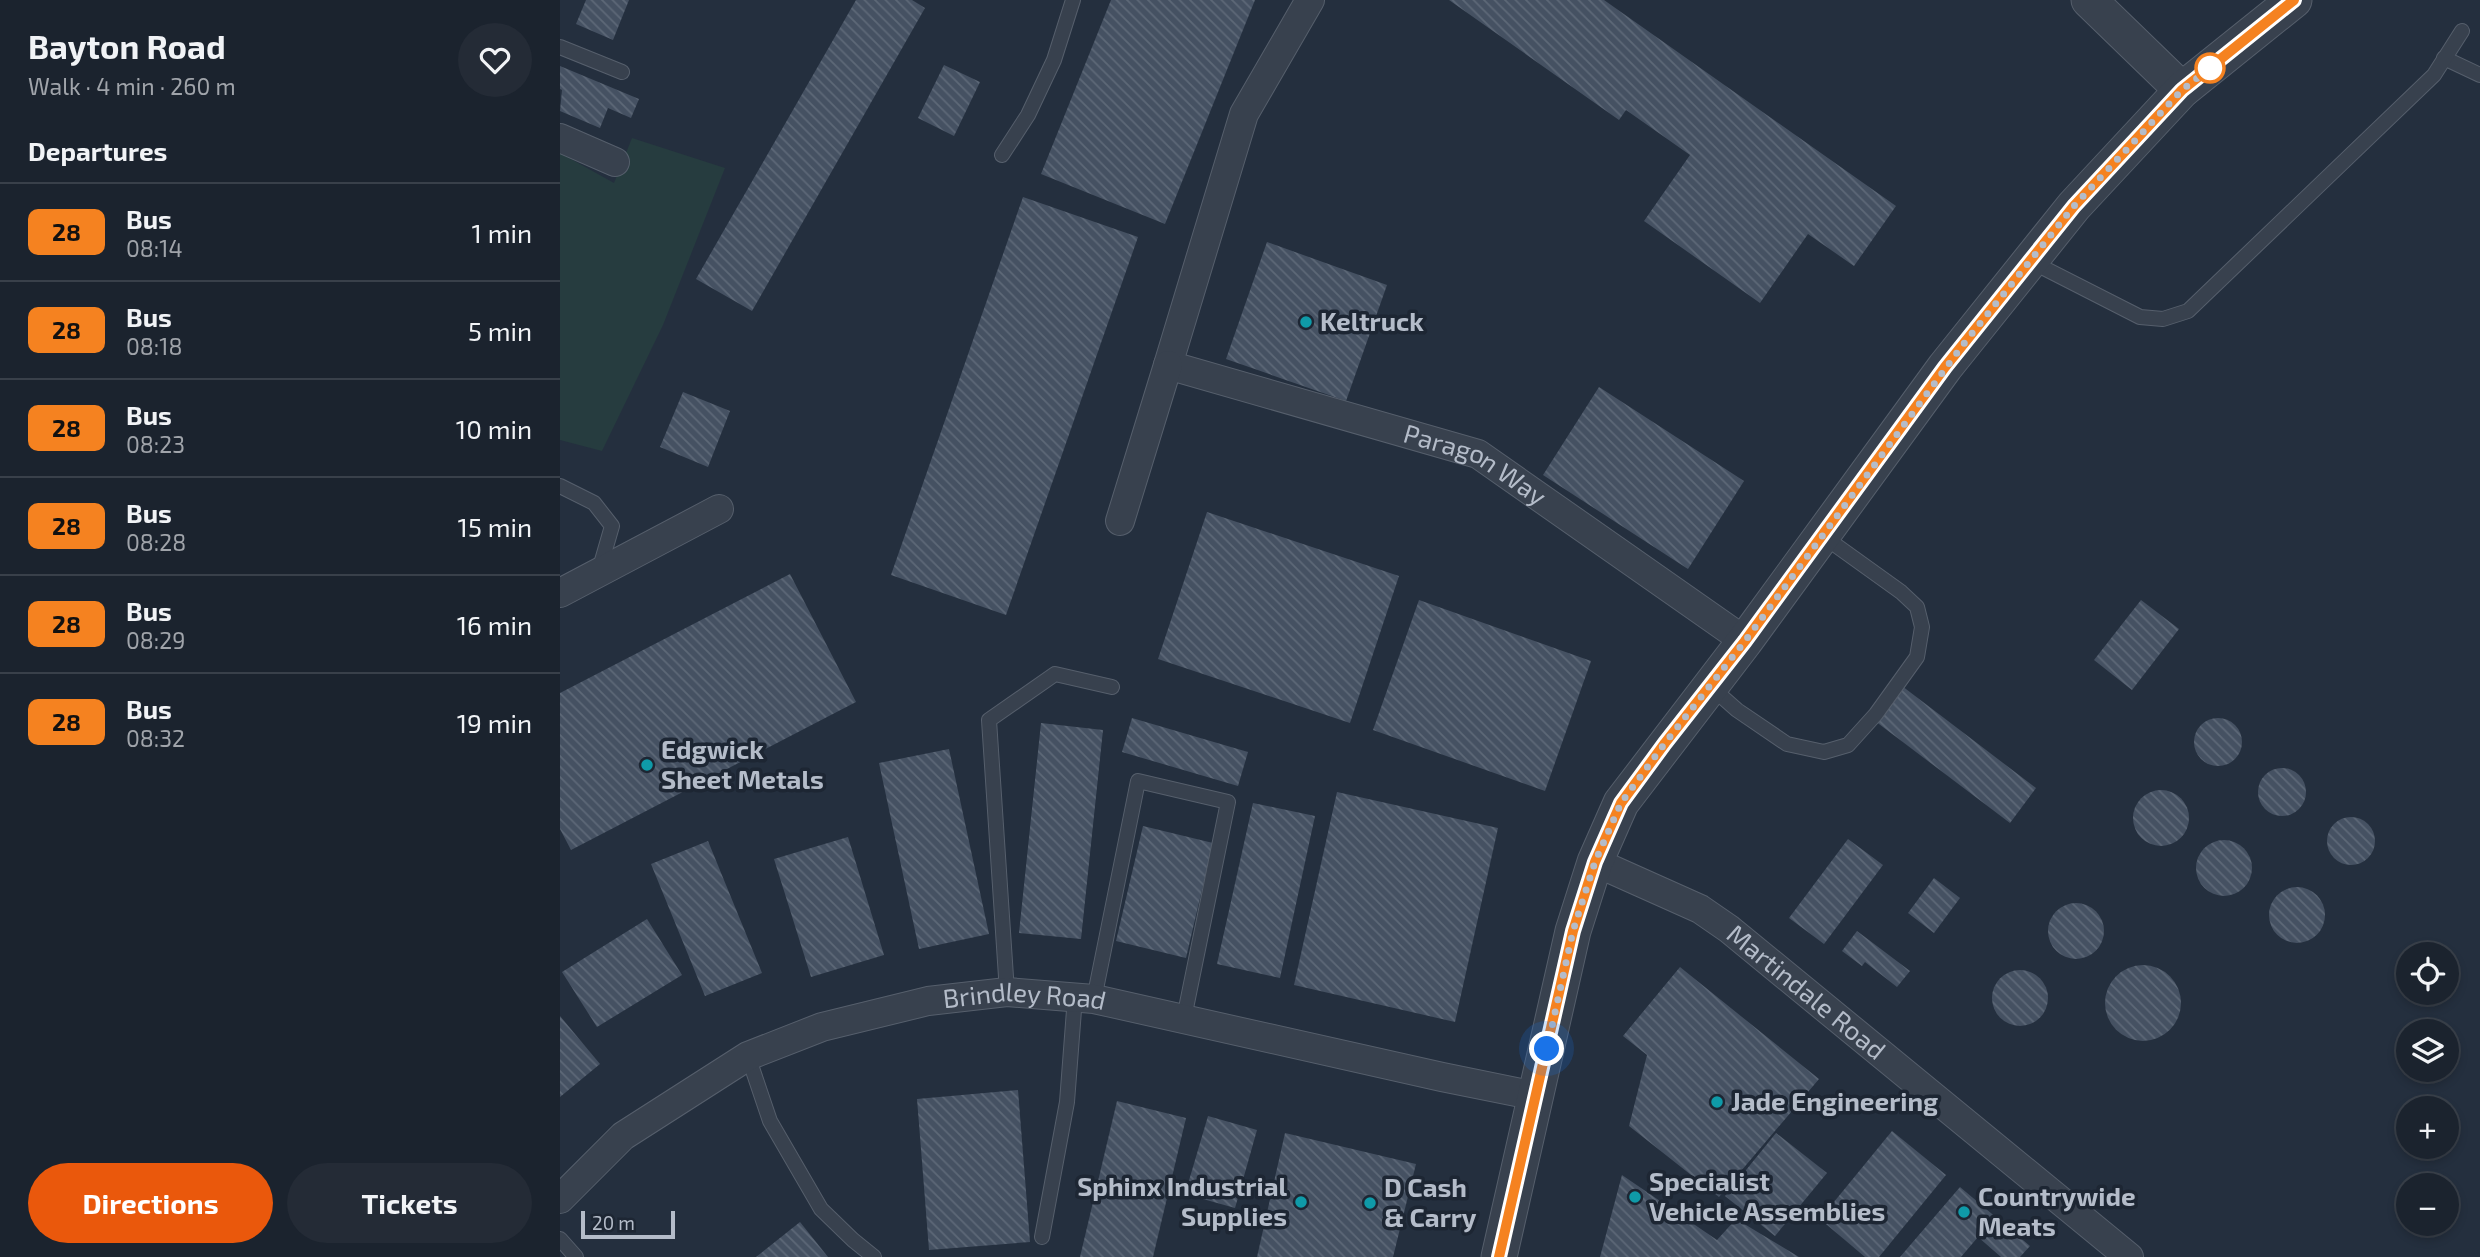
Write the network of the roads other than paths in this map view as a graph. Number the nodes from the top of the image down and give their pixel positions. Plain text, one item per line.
1 (1073, 0) edge
2 (1310, 0) edge
3 (2089, 0) edge
4 (2294, 0) edge
5 (2462, 32) dead end
6 (560, 47) edge
7 (2444, 58) junction
8 (622, 72) dead end
9 (2480, 75) edge
10 (2182, 90) junction
11 (560, 138) edge
12 (1002, 155) dead end
13 (615, 162) dead end
14 (2030, 261) junction
15 (1168, 365) junction
16 (560, 486) edge
17 (719, 509) dead end
18 (1119, 521) dead end
19 (1823, 536) junction
20 (599, 573) junction
21 (560, 593) edge
22 (1745, 641) junction
23 (1710, 686) junction
24 (1112, 687) dead end
25 (1595, 862) junction
26 (1007, 992) junction
27 (1085, 998) junction
28 (1184, 1018) junction
29 (748, 1056) junction
30 (1536, 1096) junction
31 (560, 1199) edge
32 (1042, 1237) dead end
33 (560, 1239) edge
34 (576, 1257) edge
35 (874, 1257) edge
36 (1499, 1257) edge
37 (2129, 1257) edge

1 - 12 lane
2 - 15 street
3 - 10 street
4 - 10 street
5 - 7 lane
6 - 8 lane
7 - 9 lane
7 - 14 lane
10 - 14 street
11 - 13 street
14 - 19 street
15 - 18 street
15 - 22 street, Paragon Way
16 - 20 lane
17 - 20 street
19 - 22 street
19 - 23 lane
20 - 21 street
22 - 23 street
23 - 25 street
24 - 26 lane
25 - 30 street
25 - 37 street, Martindale Road
26 - 27 street, Brindley Road
26 - 29 street, Brindley Road
27 - 28 street, Brindley Road
27 - 28 lane
27 - 32 lane
28 - 30 street, Brindley Road
29 - 31 street, Brindley Road
29 - 35 lane
30 - 36 street
33 - 34 lane

